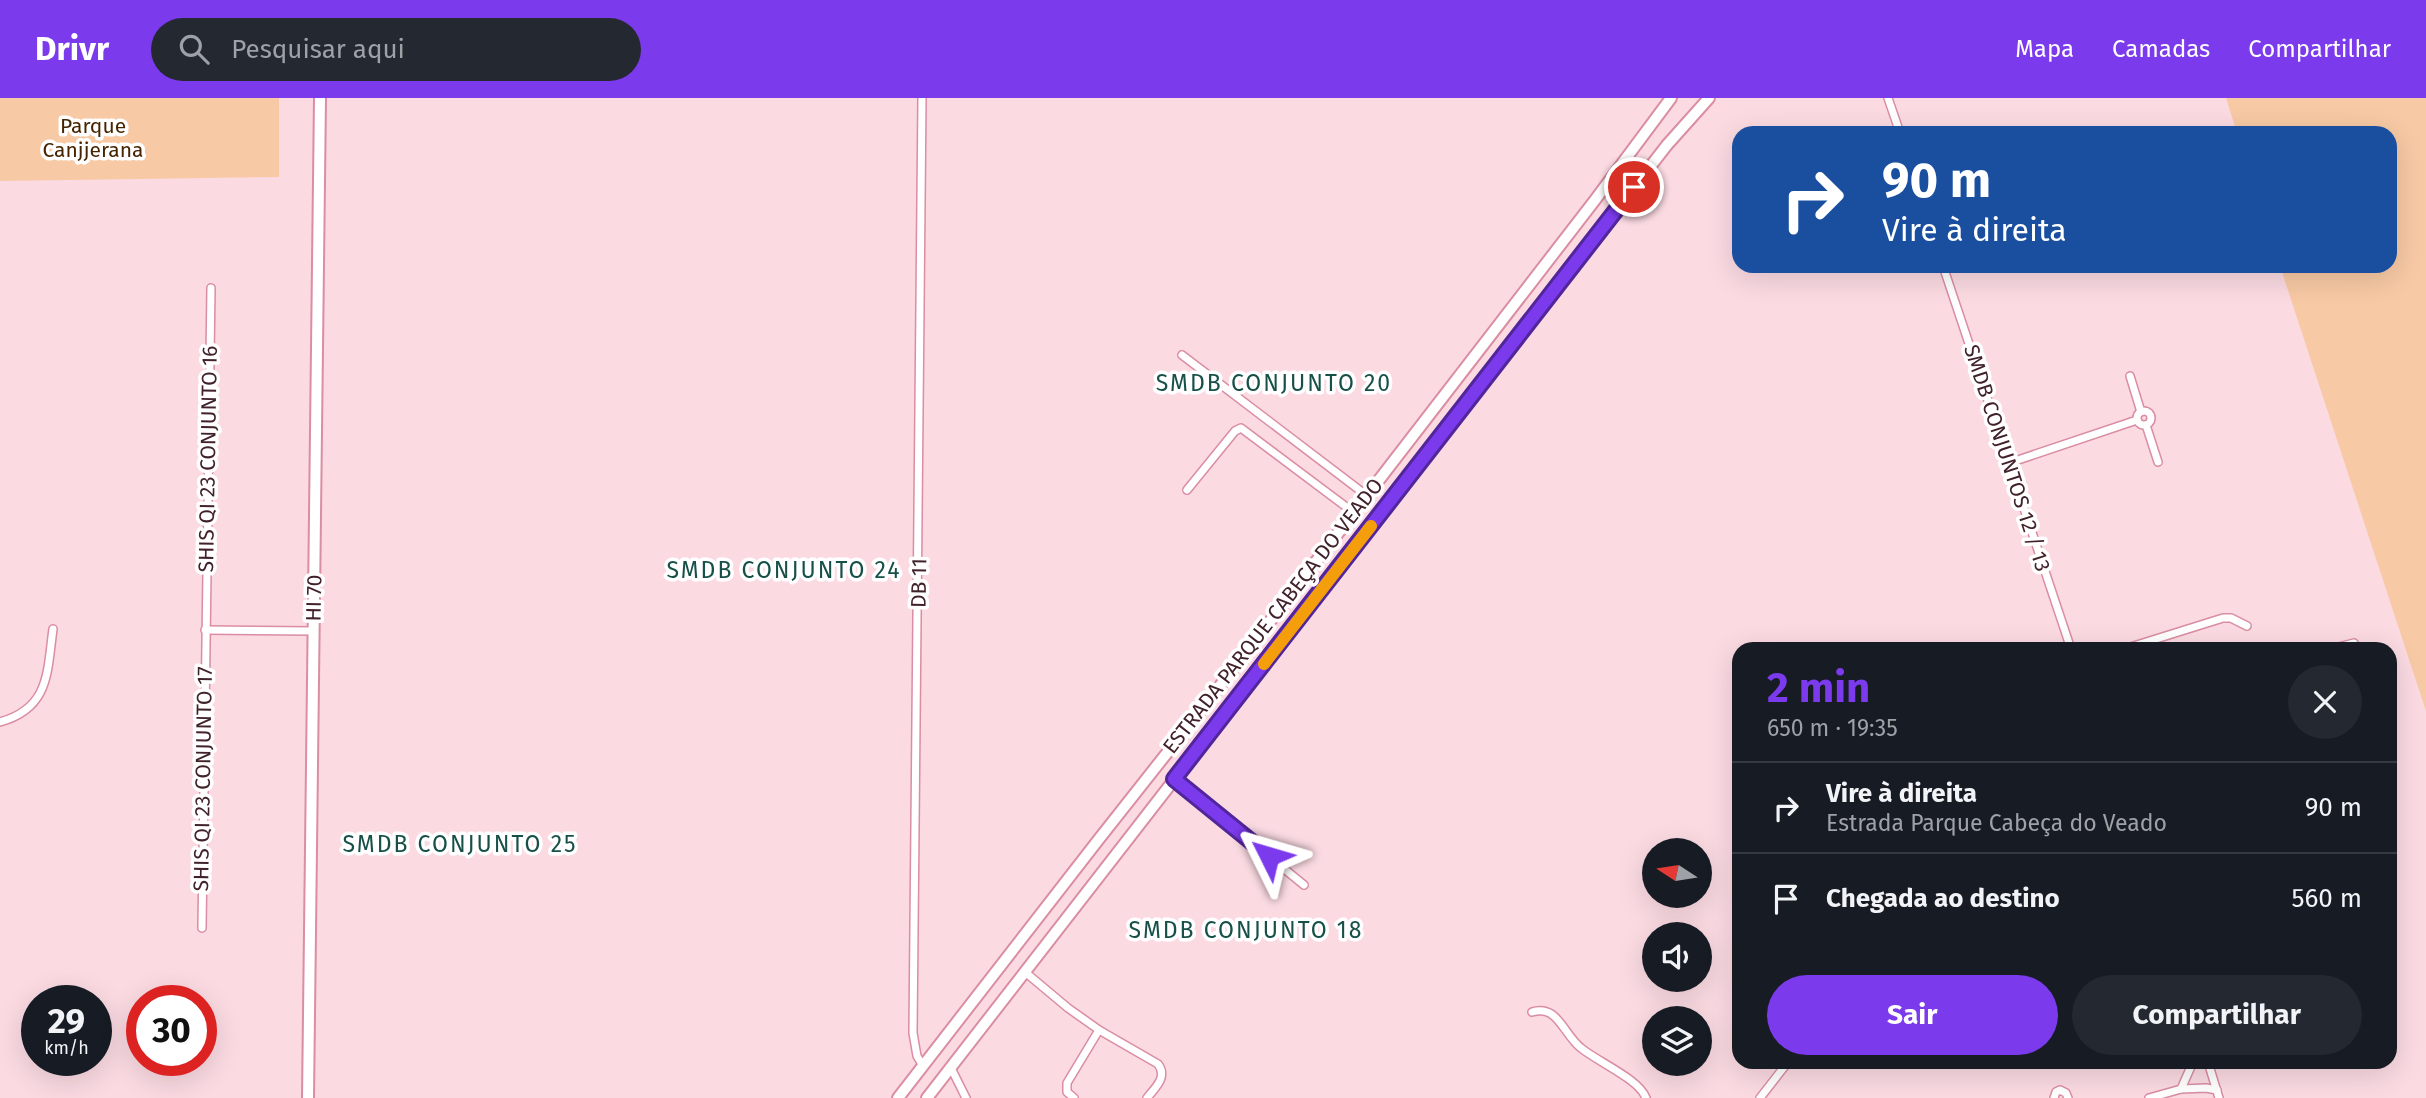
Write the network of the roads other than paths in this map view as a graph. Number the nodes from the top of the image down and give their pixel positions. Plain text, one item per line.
1 (320, 98) edge
2 (922, 98) edge
3 (1671, 98) edge
4 (1709, 98) edge
5 (1888, 98) edge
6 (1898, 126) edge
7 (1946, 273) edge
8 (211, 288) dead end
9 (1182, 355) dead end
10 (2130, 376) dead end
11 (2139, 416) junction
12 (2146, 425) junction
13 (2158, 462) dead end
14 (2009, 463) junction
15 (1187, 490) dead end
16 (1366, 495) junction
17 (1353, 512) junction
18 (2247, 626) dead end
19 (53, 629) dead end
20 (205, 631) junction
21 (313, 631) junction
22 (2069, 642) edge
23 (2146, 642) edge
24 (0, 722) edge
25 (1174, 779) junction
26 (1304, 884) dead end
27 (202, 928) dead end
28 (1022, 938) junction
29 (1040, 954) junction
30 (1025, 972) junction
31 (1532, 1012) dead end
32 (1099, 1030) junction
33 (923, 1066) junction
34 (951, 1068) junction
35 (1783, 1069) edge
36 (2190, 1069) edge
37 (2210, 1069) edge
38 (2181, 1089) junction
39 (2218, 1094) edge
40 (308, 1098) edge
41 (898, 1098) edge
42 (927, 1098) edge
43 (966, 1098) edge
44 (1074, 1098) edge
45 (1147, 1098) edge
46 (1646, 1098) edge
47 (1760, 1098) edge
48 (2054, 1098) edge
49 (2068, 1098) edge
50 (2149, 1098) edge

1 - 21 main road, HI 70
2 - 33 street, DB 11
3 - 16 main road, ESTRADA PARQUE CABEÇA DO VEADO
4 - 25 main road, ESTRADA PARQUE CABEÇA DO VEADO
5 - 6 street
7 - 14 street, SMDB CONJUNTOS 12 / 13
8 - 20 street, SHIS QI 23 CONJUNTO 16
9 - 16 street
10 - 11 street
11 - 12 street
11 - 12 street
11 - 14 street
12 - 13 street
14 - 22 street, SMDB CONJUNTOS 12 / 13
15 - 17 street
16 - 17 main road, ESTRADA PARQUE CABEÇA DO VEADO
17 - 28 main road, ESTRADA PARQUE CABEÇA DO VEADO
18 - 23 street
19 - 24 street
20 - 21 street
20 - 27 street, SHIS QI 23 CONJUNTO 17
21 - 40 main road, HI 70
25 - 26 street
25 - 29 main road, ESTRADA PARQUE CABEÇA DO VEADO
28 - 29 main road
28 - 33 main road, ESTRADA PARQUE CABEÇA DO VEADO
29 - 30 main road, ESTRADA PARQUE CABEÇA DO VEADO
30 - 32 street
30 - 34 main road, ESTRADA PARQUE CABEÇA DO VEADO
31 - 46 street
32 - 44 street
32 - 45 street
33 - 41 main road, ESTRADA PARQUE CABEÇA DO VEADO
34 - 42 main road, ESTRADA PARQUE CABEÇA DO VEADO
34 - 43 street
35 - 47 street
36 - 38 street
37 - 39 street
38 - 39 street
38 - 50 street
48 - 49 street

